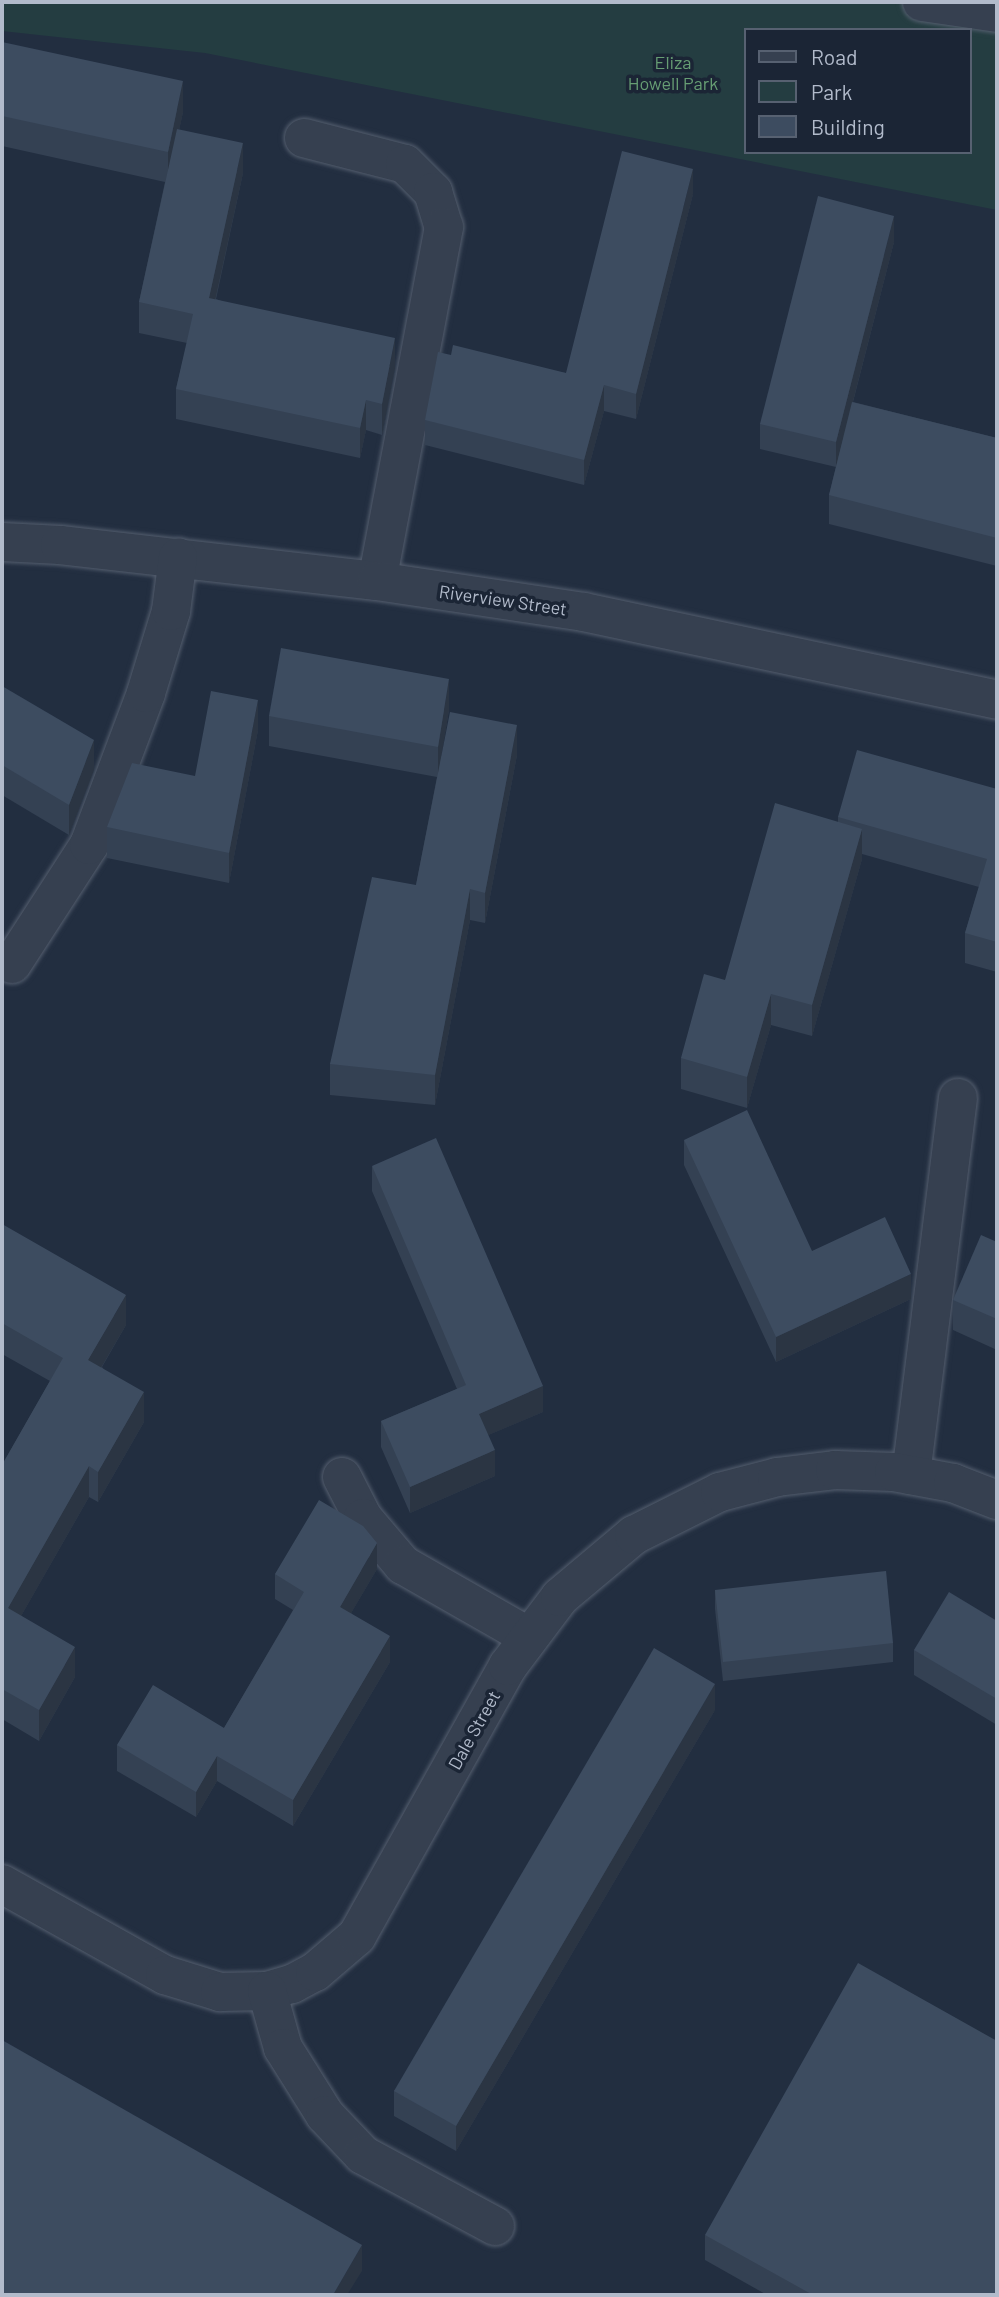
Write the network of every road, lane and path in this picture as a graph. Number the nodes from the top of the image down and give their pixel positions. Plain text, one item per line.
1 (922, 2) edge
2 (997, 13) edge
3 (304, 138) dead end
4 (2, 542) edge
5 (178, 558) junction
6 (377, 581) junction
7 (997, 700) edge
8 (12, 964) dead end
9 (958, 1098) dead end
10 (911, 1475) junction
11 (342, 1477) dead end
12 (997, 1500) edge
13 (529, 1637) junction
14 (2, 1884) edge
15 (267, 1991) junction
16 (495, 2226) dead end

1 - 2 street
3 - 6 street
4 - 5 street, Riverview Street
5 - 6 street, Riverview Street
5 - 8 street
6 - 7 street, Riverview Street
9 - 10 street
10 - 12 street, Dale Street
10 - 13 street, Dale Street
11 - 13 street
13 - 15 street, Dale Street
14 - 15 street, Dale Street
15 - 16 street

